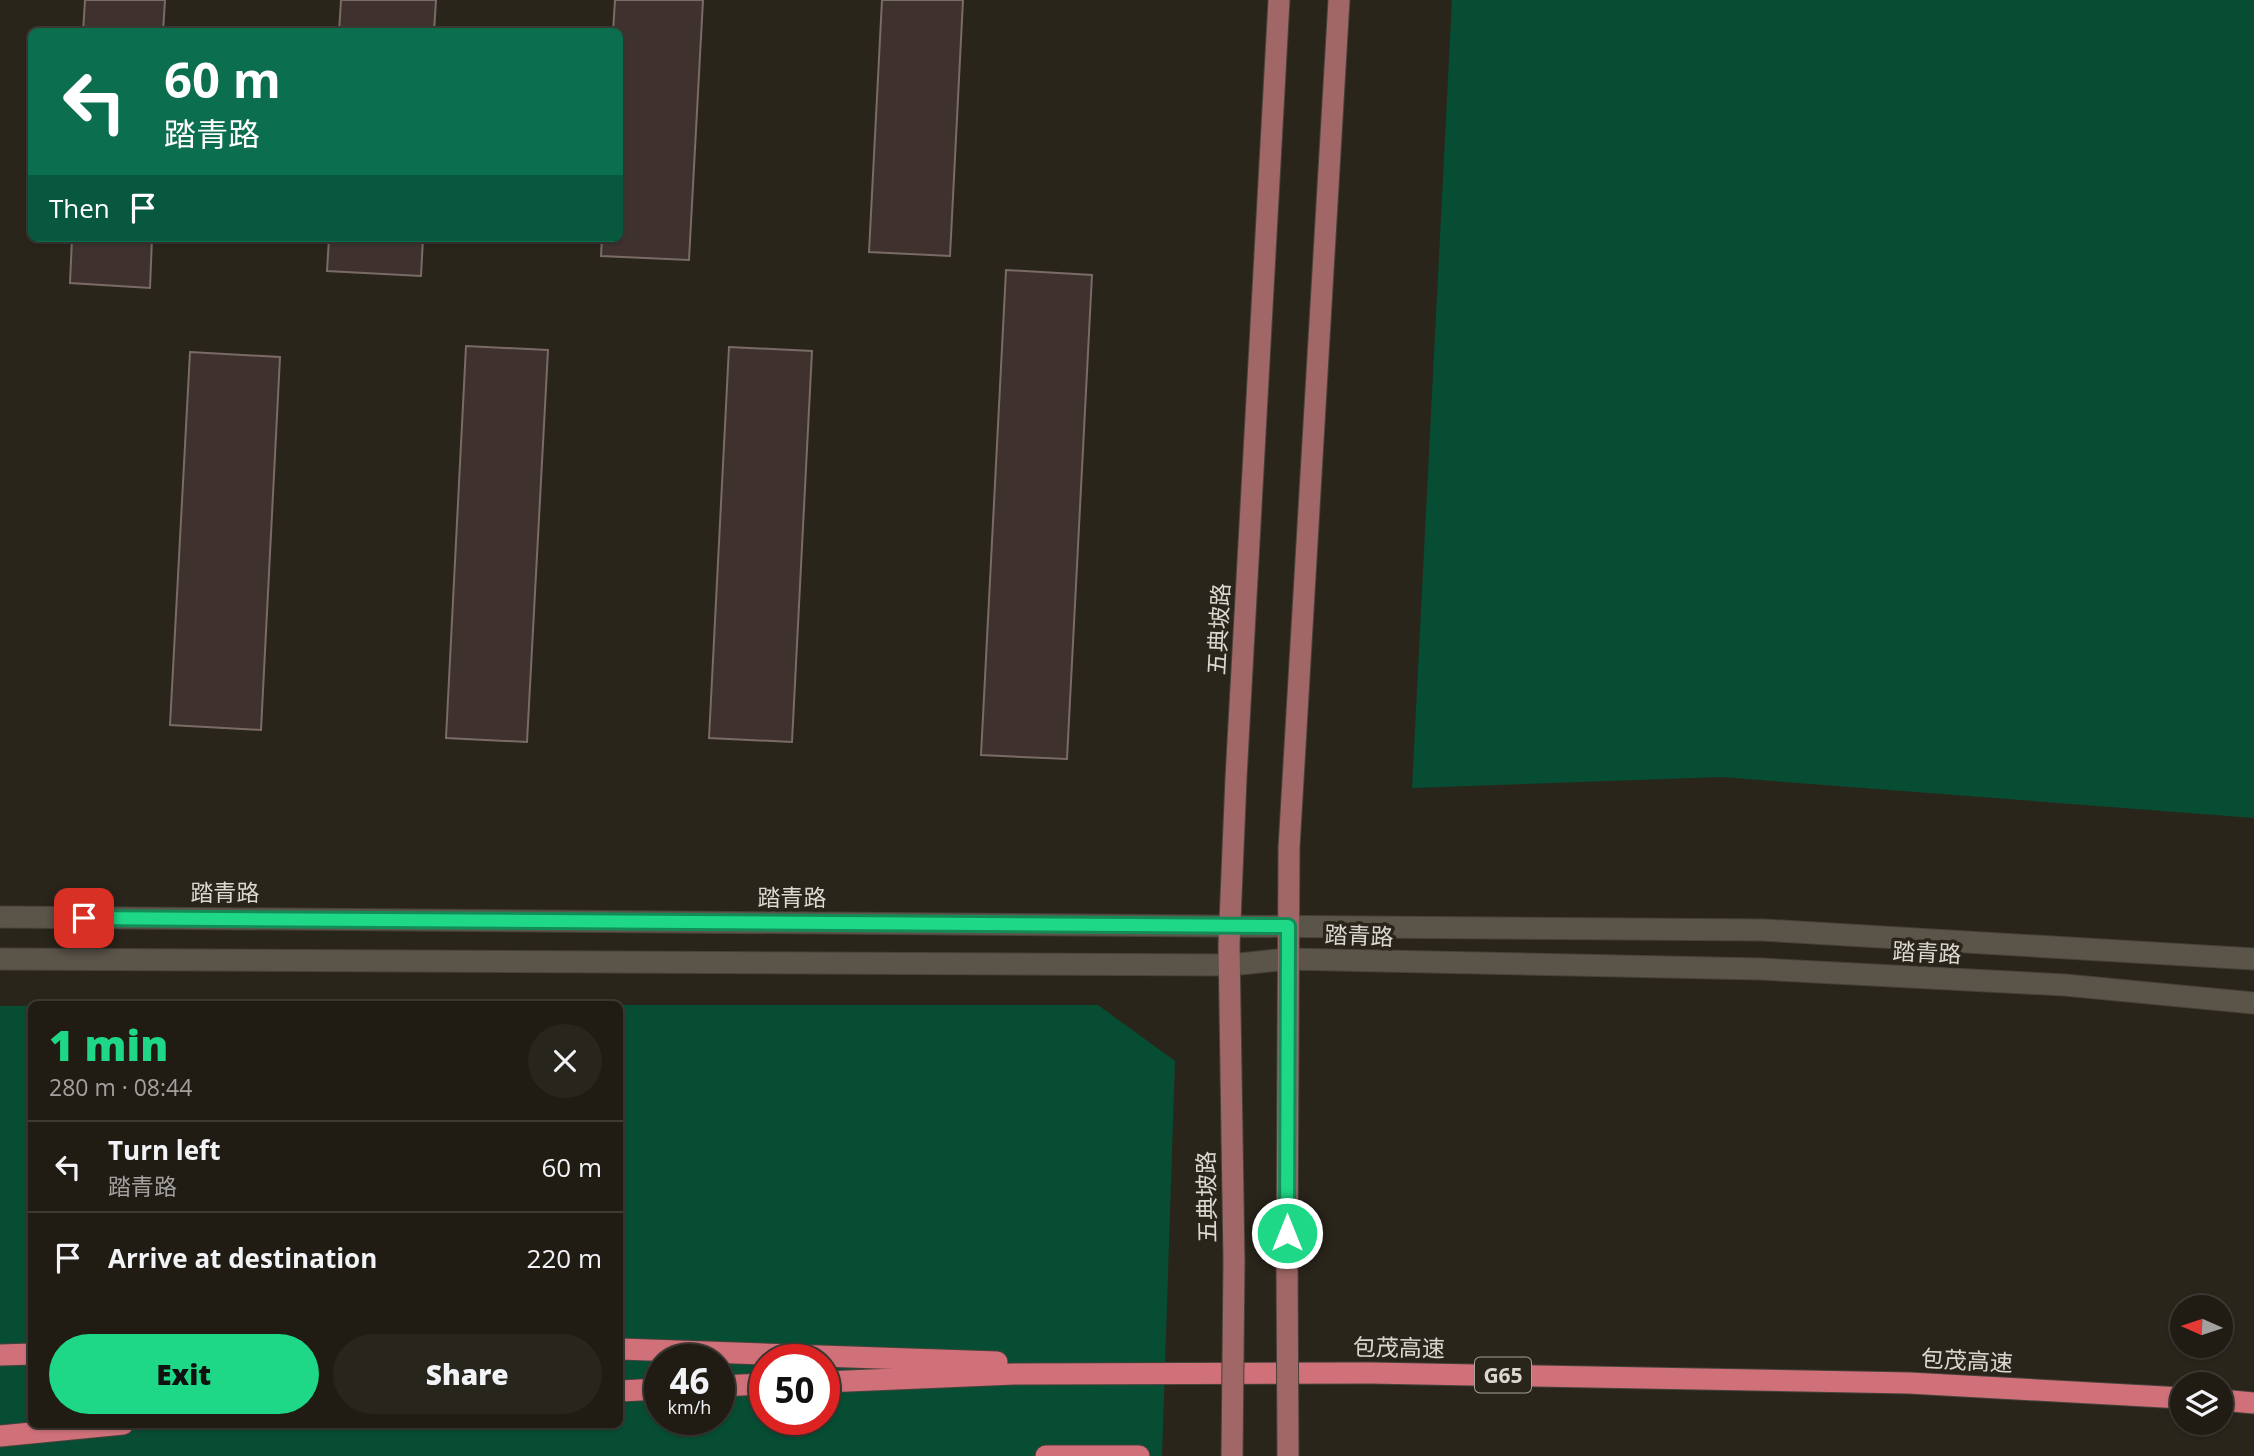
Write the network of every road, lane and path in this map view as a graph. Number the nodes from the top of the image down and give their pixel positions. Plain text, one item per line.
1 (1279, 0) edge
2 (1339, 0) edge
3 (0, 917) edge
4 (1230, 926) junction
5 (1288, 926) junction
6 (0, 959) edge
7 (1288, 959) junction
8 (2254, 960) edge
9 (1230, 965) junction
10 (2254, 1003) edge
11 (623, 1349) edge
12 (28, 1354) edge
13 (0, 1355) edge
14 (1321, 1373) junction
15 (840, 1381) edge
16 (644, 1390) edge
17 (623, 1391) edge
18 (2170, 1397) edge
19 (2233, 1402) edge
20 (2254, 1403) edge
21 (82, 1428) edge
22 (0, 1436) edge
23 (1046, 1456) edge
24 (1139, 1456) edge
25 (1232, 1456) edge
26 (1288, 1456) edge

1 - 4 main road, 五典坡路
2 - 5 main road
3 - 4 street, 踏青路
4 - 5 street, 踏青路
4 - 9 main road, 五典坡路
5 - 7 main road
5 - 8 street, 踏青路
6 - 9 street, 踏青路
7 - 9 street, 踏青路
7 - 10 street, 踏青路
7 - 26 main road, bridge
9 - 25 main road, 五典坡路, bridge
11 - 14 highway
12 - 13 highway
14 - 15 highway, 包茂高速 / G65
14 - 18 highway, 包茂高速 / G65
16 - 17 highway
19 - 20 highway
21 - 22 highway
23 - 24 highway

